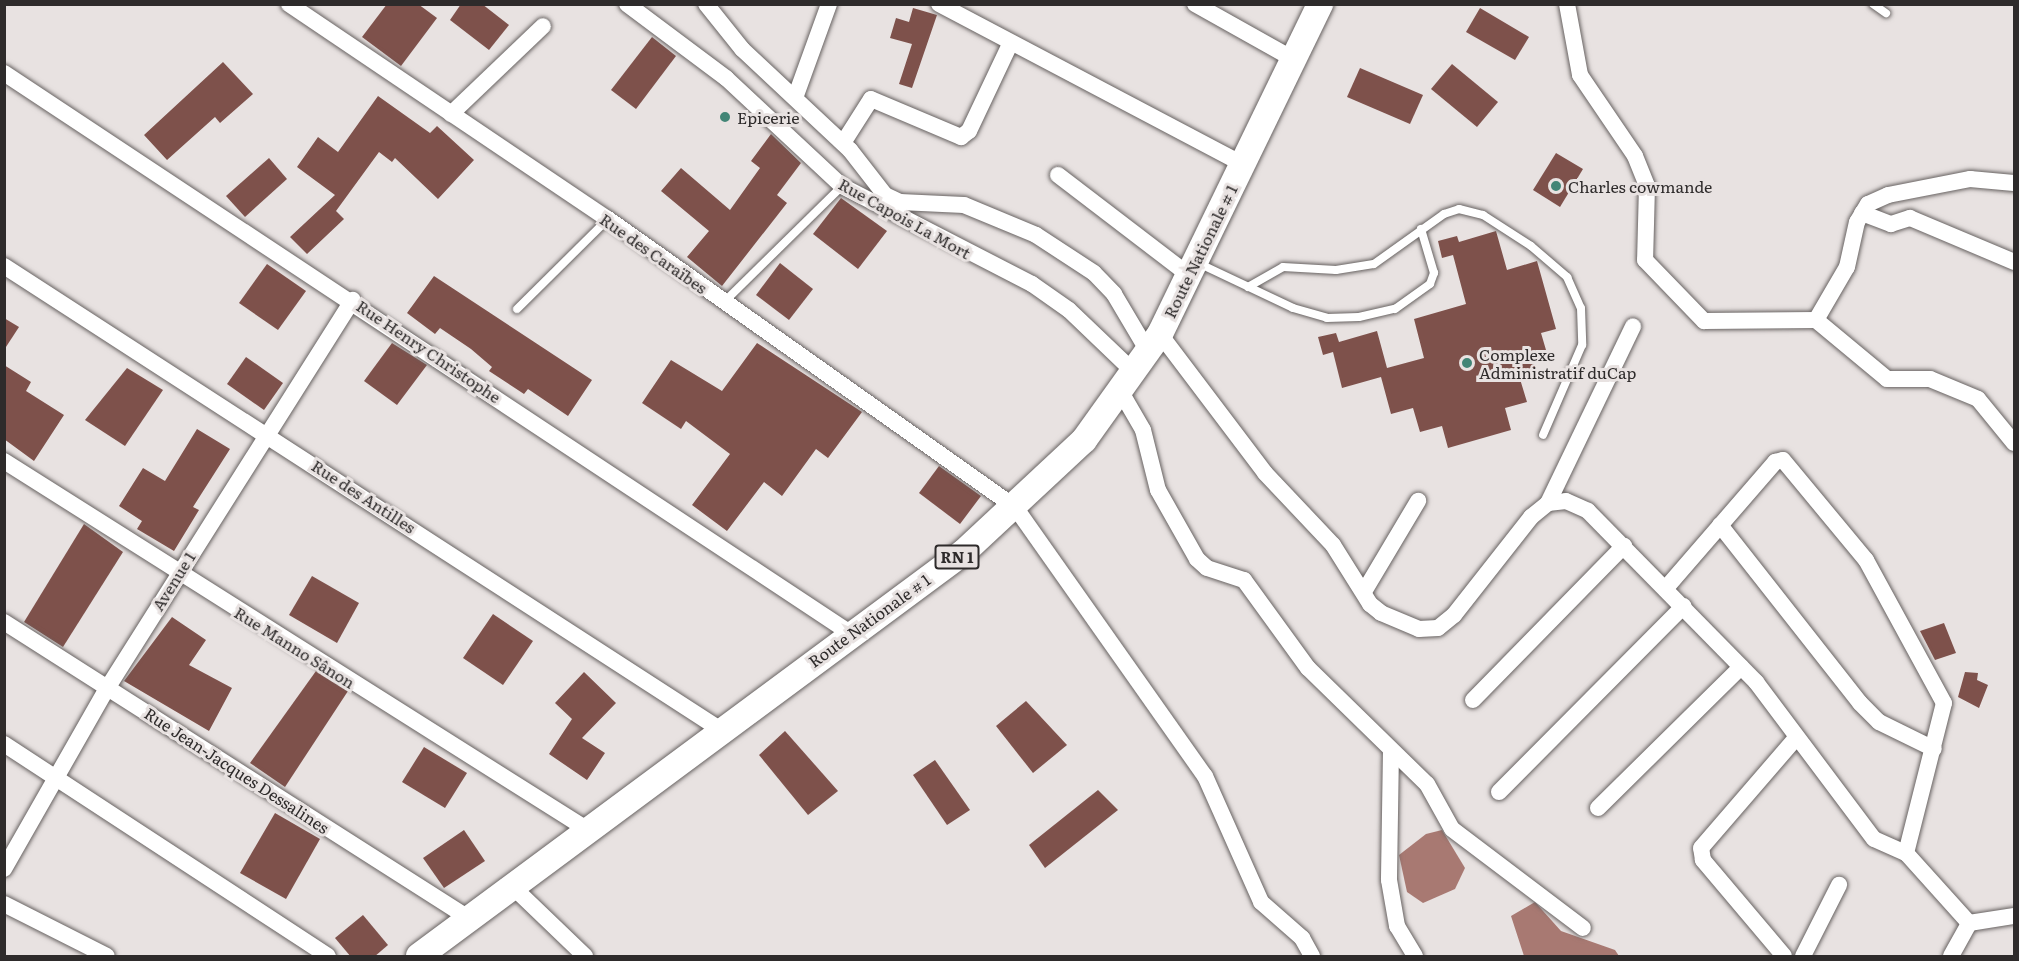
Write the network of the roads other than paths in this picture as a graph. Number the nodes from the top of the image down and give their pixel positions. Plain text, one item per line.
1 (289, 4) edge
2 (627, 4) edge
3 (706, 4) edge
4 (829, 4) edge
5 (939, 4) edge
6 (1195, 4) edge
7 (1320, 4) edge
8 (1567, 4) edge
9 (1873, 4) edge
10 (1886, 13) dead end
11 (543, 26) dead end
12 (1011, 42) junction
13 (1293, 59) junction
14 (4, 73) edge
15 (795, 98) junction
16 (451, 114) junction
17 (843, 143) junction
18 (1242, 164) junction
19 (1058, 175) dead end
20 (2014, 183) edge
21 (842, 186) junction
22 (1862, 213) junction
23 (608, 219) junction
24 (1421, 230) junction
25 (2014, 262) edge
26 (4, 266) edge
27 (1192, 268) junction
28 (1248, 287) junction
29 (353, 300) junction
30 (724, 302) junction
31 (517, 309) dead end
32 (1816, 320) junction
33 (1633, 326) dead end
34 (1141, 363) junction
35 (267, 433) junction
36 (1542, 435) dead end
37 (2014, 443) edge
38 (4, 461) edge
39 (1418, 501) dead end
40 (1548, 503) junction
41 (1015, 507) junction
42 (1720, 525) junction
43 (1624, 546) junction
44 (178, 573) junction
45 (1666, 588) junction
46 (1365, 590) junction
47 (1684, 606) junction
48 (4, 622) edge
49 (850, 633) junction
50 (1741, 667) junction
51 (108, 687) junction
52 (1473, 700) dead end
53 (721, 730) junction
54 (1796, 738) junction
55 (4, 744) edge
56 (1934, 749) junction
57 (1391, 750) junction
58 (55, 777) junction
59 (1499, 792) dead end
60 (1598, 808) dead end
61 (588, 830) junction
62 (1906, 853) junction
63 (4, 869) edge
64 (1839, 885) dead end
65 (513, 887) junction
66 (4, 904) edge
67 (2014, 916) edge
68 (470, 919) junction
69 (1969, 924) junction
70 (1583, 927) dead end
71 (107, 957) edge
72 (328, 957) edge
73 (419, 957) edge
74 (585, 957) edge
75 (1312, 957) edge
76 (1415, 957) edge
77 (1784, 957) edge
78 (1803, 957) edge
79 (1950, 957) edge

1 - 16 street, Rue des Caraïbes
2 - 21 street, Rue Capois La Mort
3 - 15 street
4 - 15 street
5 - 12 street
6 - 13 street
7 - 13 main road, Route Nationale # 1 / RN 1
8 - 32 street
9 - 10 lane
11 - 16 street
12 - 17 street
12 - 18 street
13 - 18 main road, Route Nationale # 1 / RN 1
14 - 29 street, Rue Henry Christophe
15 - 17 street
16 - 23 street, Rue des Caraïbes
17 - 34 street
18 - 27 main road, Route Nationale # 1 / RN 1
19 - 27 street
20 - 22 street
21 - 30 lane
21 - 34 street, Rue Capois La Mort
22 - 25 street
22 - 32 street
23 - 30 street, Rue des Caraïbes
23 - 31 lane
24 - 28 lane
24 - 28 lane
24 - 36 lane
26 - 35 street, Rue des Antilles
27 - 28 lane
27 - 34 main road, Route Nationale # 1 / RN 1
29 - 35 street, Avenue 1
29 - 49 street, Rue Henry Christophe
30 - 41 street, Rue des Caraïbes
32 - 37 street
33 - 40 street
34 - 41 main road, Route Nationale # 1 / RN 1
34 - 46 street
34 - 57 street
35 - 44 street, Avenue 1
35 - 53 street, Rue des Antilles
38 - 44 street, Rue Manno Sânon
39 - 46 street
40 - 43 street
40 - 46 street
41 - 49 main road, Route Nationale # 1 / RN 1
41 - 75 street, Rue des Caraïbes
42 - 45 street
42 - 56 street
42 - 56 street
43 - 45 street
43 - 52 street
44 - 51 street, Avenue 1
44 - 61 street, Rue Manno Sânon
45 - 47 street
47 - 50 street
47 - 59 street
48 - 51 street, Rue Jean-Jacques Dessalines
49 - 53 main road, Route Nationale # 1 / RN 1
50 - 54 street
50 - 60 street
51 - 58 street, Avenue 1
51 - 68 street, Rue Jean-Jacques Dessalines
53 - 61 main road, Route Nationale # 1 / RN 1
54 - 62 street
54 - 77 street
55 - 58 street
56 - 62 street
57 - 70 street
57 - 76 street
58 - 63 street, Avenue 1
58 - 72 street
61 - 65 main road, Route Nationale # 1 / RN 1
62 - 69 street
64 - 78 street
65 - 68 main road, Route Nationale # 1 / RN 1
65 - 74 street
66 - 71 street
67 - 69 street
68 - 73 main road, Route Nationale # 1 / RN 1
69 - 79 street

